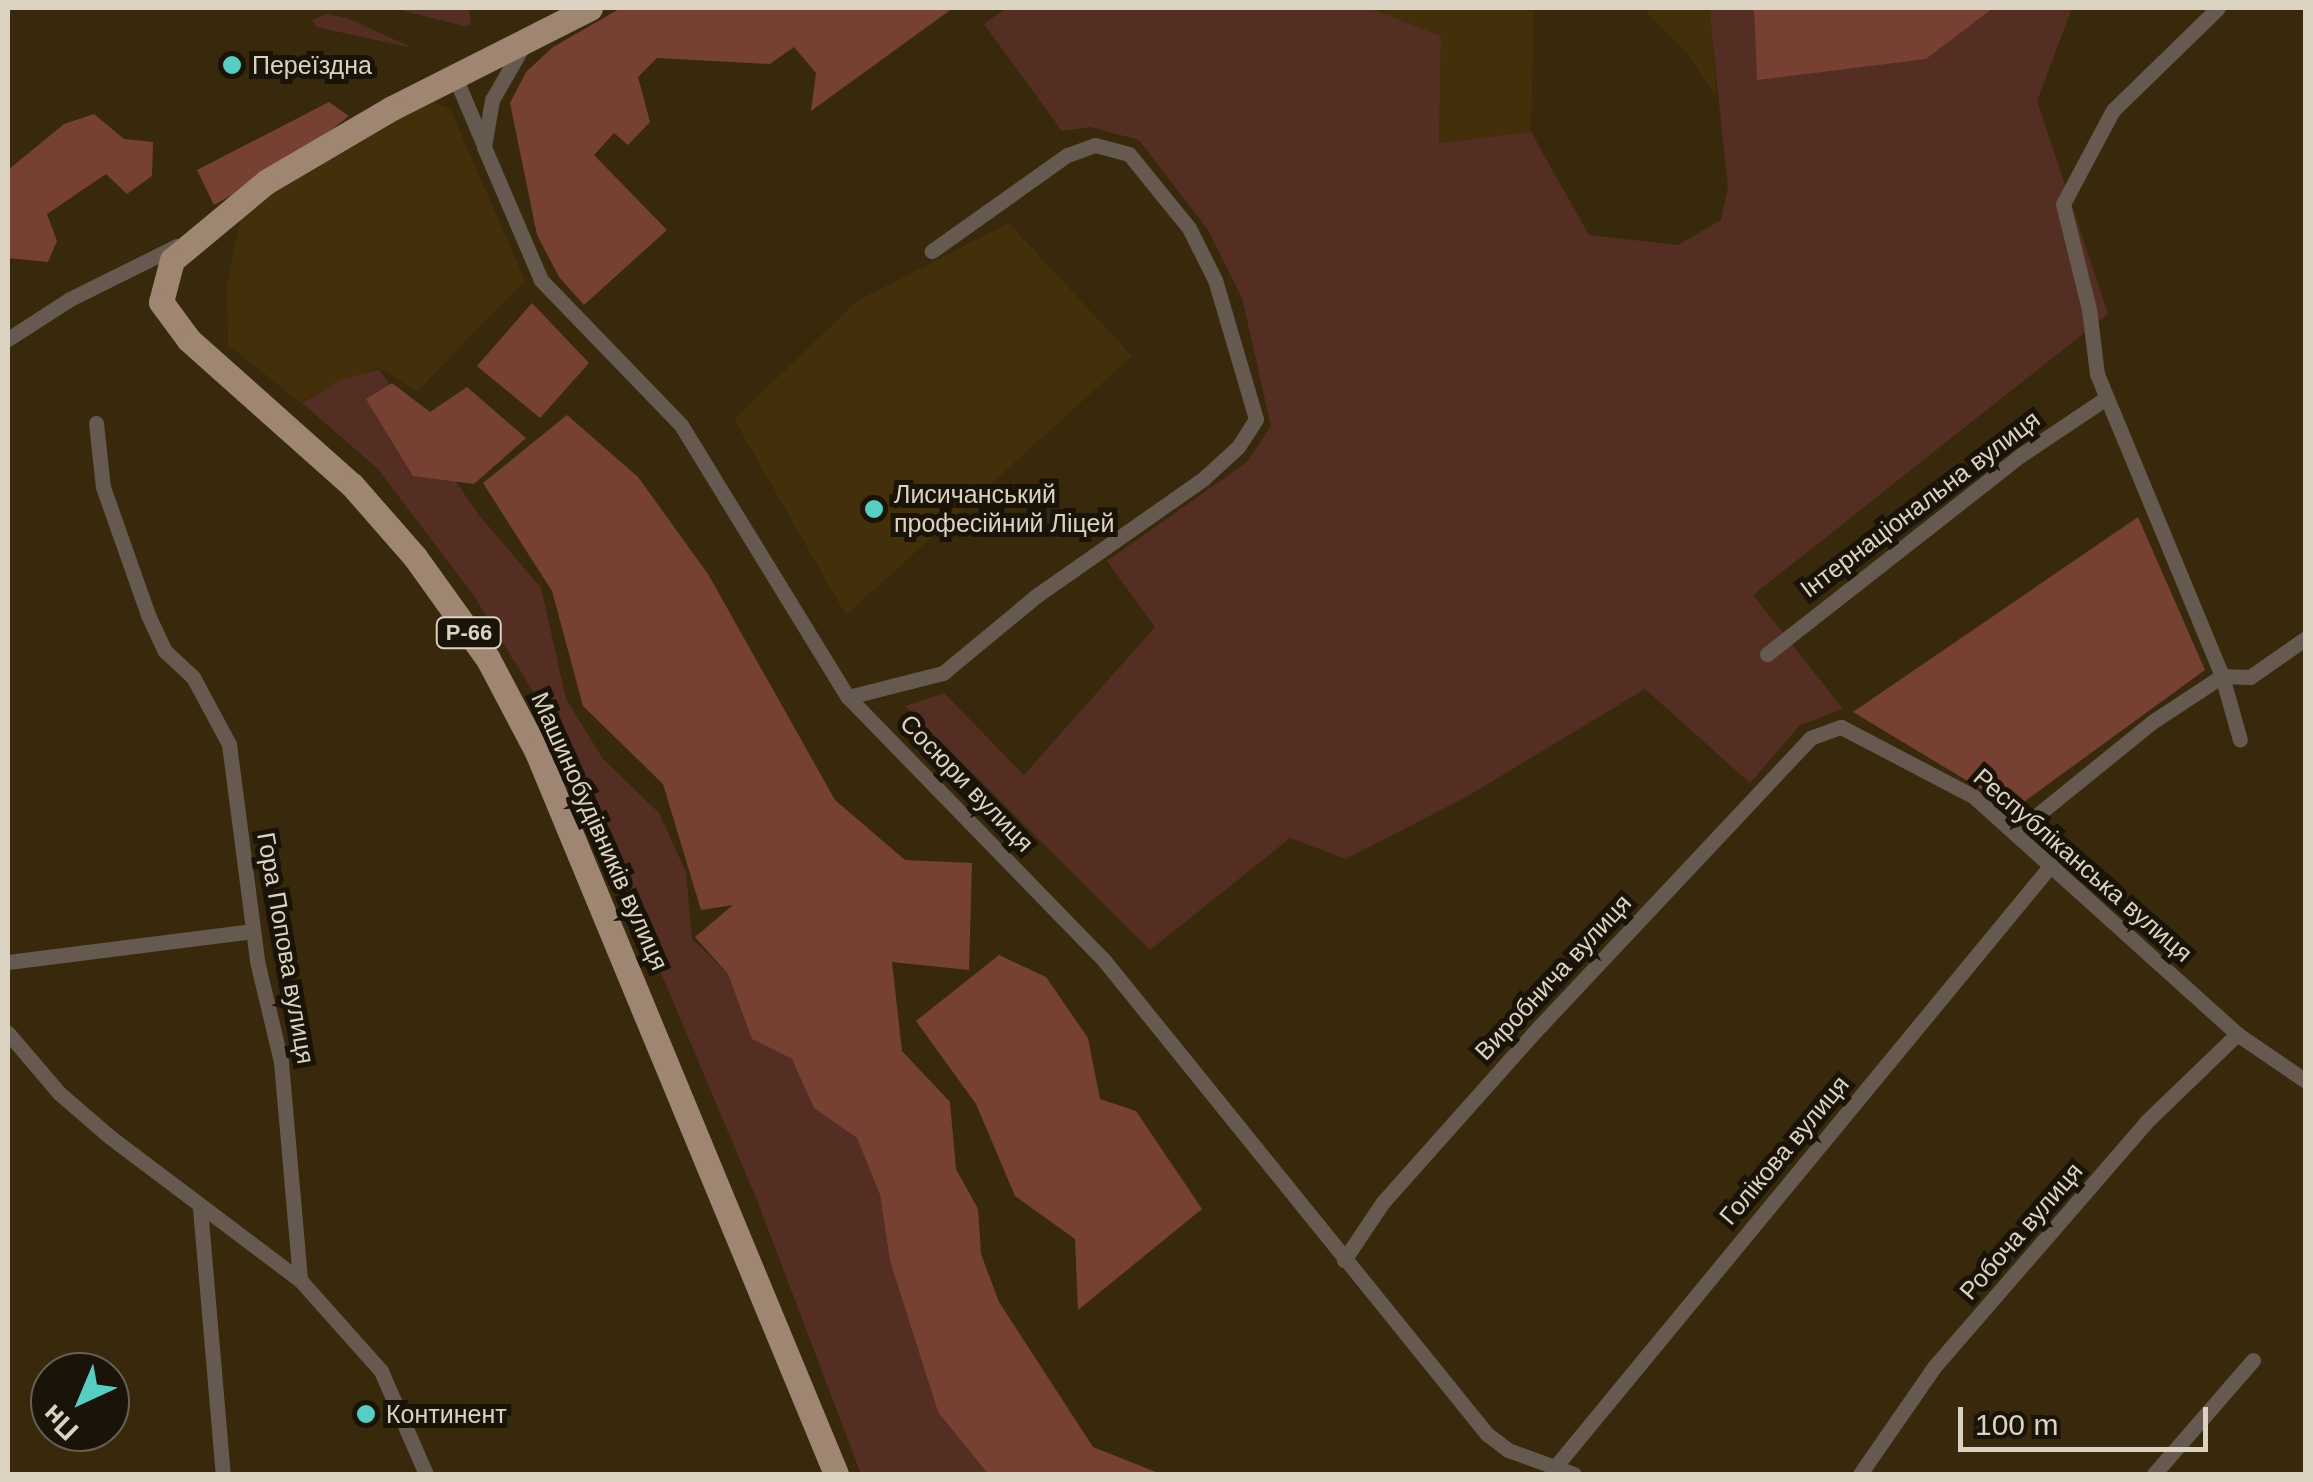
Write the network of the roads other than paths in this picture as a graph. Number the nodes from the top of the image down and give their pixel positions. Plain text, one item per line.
1 (590, 8) edge
2 (2218, 8) edge
3 (527, 40) junction
4 (455, 77) junction
5 (484, 147) junction
6 (189, 240) junction
7 (932, 251) dead end
8 (8, 340) edge
9 (2106, 398) junction
10 (96, 424) dead end
11 (2306, 638) edge
12 (1767, 654) dead end
13 (2222, 676) junction
14 (848, 697) junction
15 (1810, 738) joint
16 (2240, 740) dead end
17 (2015, 832) junction
18 (2051, 865) junction
19 (252, 932) junction
20 (8, 962) edge
21 (8, 1033) edge
22 (2237, 1034) junction
23 (2306, 1064) edge
24 (2282, 1065) junction
25 (2306, 1081) edge
26 (2306, 1089) edge
27 (200, 1208) junction
28 (1344, 1260) junction
29 (300, 1280) junction
30 (2254, 1360) dead end
31 (1554, 1467) junction
32 (223, 1474) edge
33 (426, 1474) edge
34 (836, 1474) edge
35 (1574, 1474) edge
36 (1860, 1474) edge
37 (2154, 1474) edge

1 - 3 main road, Машинобудівників вулиця / Р-66
2 - 9 street
3 - 4 main road, Машинобудівників вулиця / Р-66
3 - 5 street
4 - 5 street, Сосюри вулиця
4 - 6 main road, Машинобудівників вулиця / Р-66
5 - 14 street, Сосюри вулиця
6 - 8 street
6 - 34 main road, Машинобудівників вулиця / Р-66
7 - 14 street
9 - 12 street, Інтернаціональна вулиця
9 - 13 street
10 - 19 street, Гора Попова вулиця
11 - 13 street
13 - 16 street
13 - 17 street
14 - 28 street, Сосюри вулиця
15 - 17 street, Республіканська вулиця
15 - 28 street, Виробнича вулиця
17 - 18 street, Республіканська вулиця
18 - 22 street, Республіканська вулиця
18 - 31 street, Голікова вулиця
19 - 20 street
19 - 29 street, Гора Попова вулиця
21 - 27 street
22 - 24 street, Республіканська вулиця
22 - 36 street, Робоча вулиця
23 - 24 street
24 - 25 street, Республіканська вулиця
24 - 26 street
27 - 29 street
27 - 32 street
28 - 31 street, Сосюри вулиця
29 - 33 street
30 - 37 street
31 - 35 street, Сосюри вулиця

